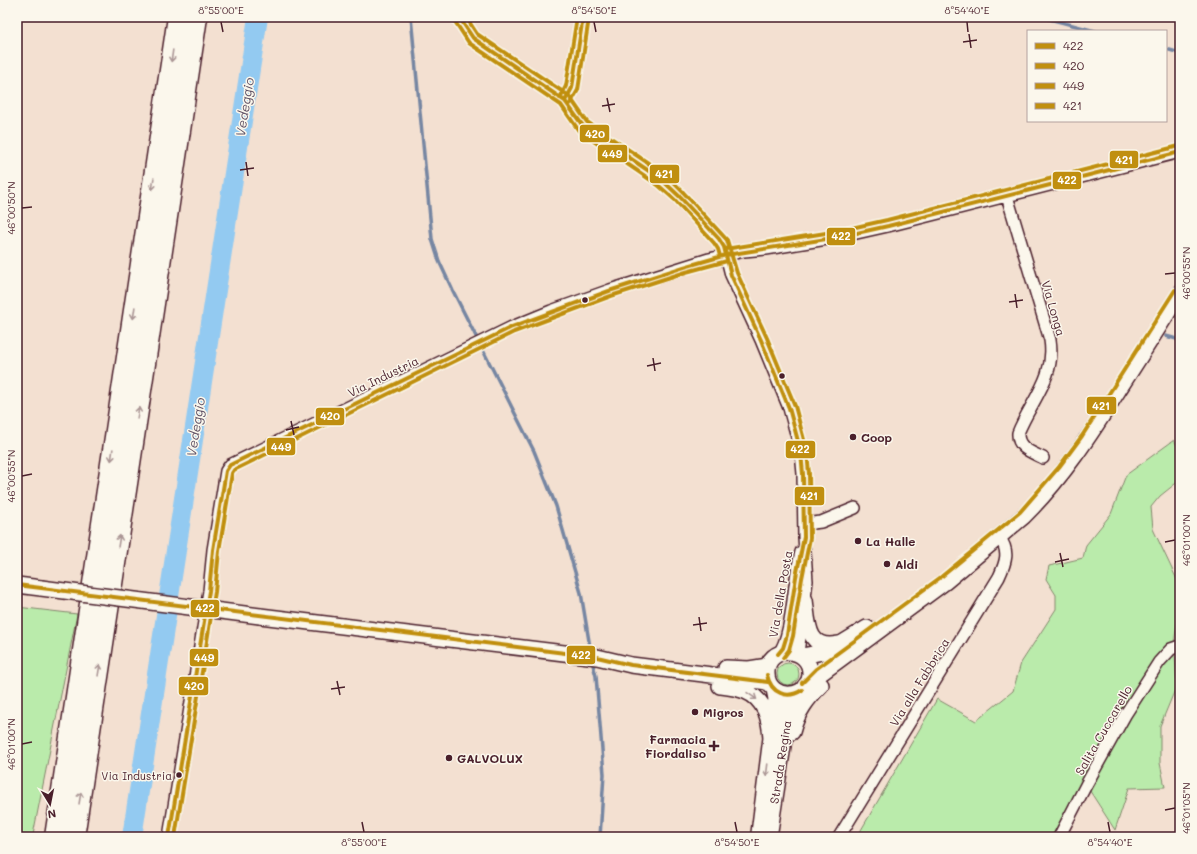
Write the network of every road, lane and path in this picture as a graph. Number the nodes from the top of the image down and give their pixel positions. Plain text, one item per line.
1 (178, 17) edge
2 (198, 17) edge
3 (1180, 152) edge
4 (1007, 196) junction
5 (726, 255) junction
6 (1180, 293) edge
7 (1043, 458) dead end
8 (855, 508) dead end
9 (804, 524) junction
10 (804, 537) junction
11 (999, 537) junction
12 (980, 552) junction
13 (945, 582) junction
14 (17, 585) edge
15 (806, 600) junction
16 (848, 640) junction
17 (1180, 646) edge
18 (778, 654) junction
19 (800, 655) junction
20 (591, 656) junction
21 (634, 665) junction
22 (768, 666) junction
23 (771, 686) junction
24 (803, 689) junction
25 (771, 739) junction
26 (774, 800) junction
27 (55, 837) edge
28 (74, 837) edge
29 (169, 837) edge
30 (759, 837) edge
31 (769, 837) edge
32 (839, 837) edge
33 (1059, 837) edge

1 -> 27 highway
28 -> 2 highway
3 - 4 street
4 - 5 street
4 - 7 street, Via Longa
5 - 9 street, Via della Posta
5 - 29 street, Via Industria
6 - 11 main road, Strada Regina
8 - 9 street
9 - 10 street, Via della Posta
10 - 15 street, Via della Posta
10 - 18 street, Via della Posta
11 - 12 main road, Strada Regina
11 - 32 street, Via alla Fabbrica
12 - 13 main road, Strada Regina
12 - 16 main road, Strada Regina
13 - 24 main road, Strada Regina
13 - 26 main road
14 - 20 main road, bridge
15 - 16 main road
15 - 19 street, Via della Posta
16 - 19 main road, Strada Regina
17 - 33 street, Salita Cuccarello
18 - 19 main road
18 - 22 main road
19 - 24 main road
20 - 21 main road
20 - 22 main road
21 - 23 main road
21 -> 25 main road
22 - 23 main road
23 - 24 main road
23 - 25 main road
24 - 26 main road, Strada Regina
25 -> 30 main road
26 - 31 main road, Strada Regina

